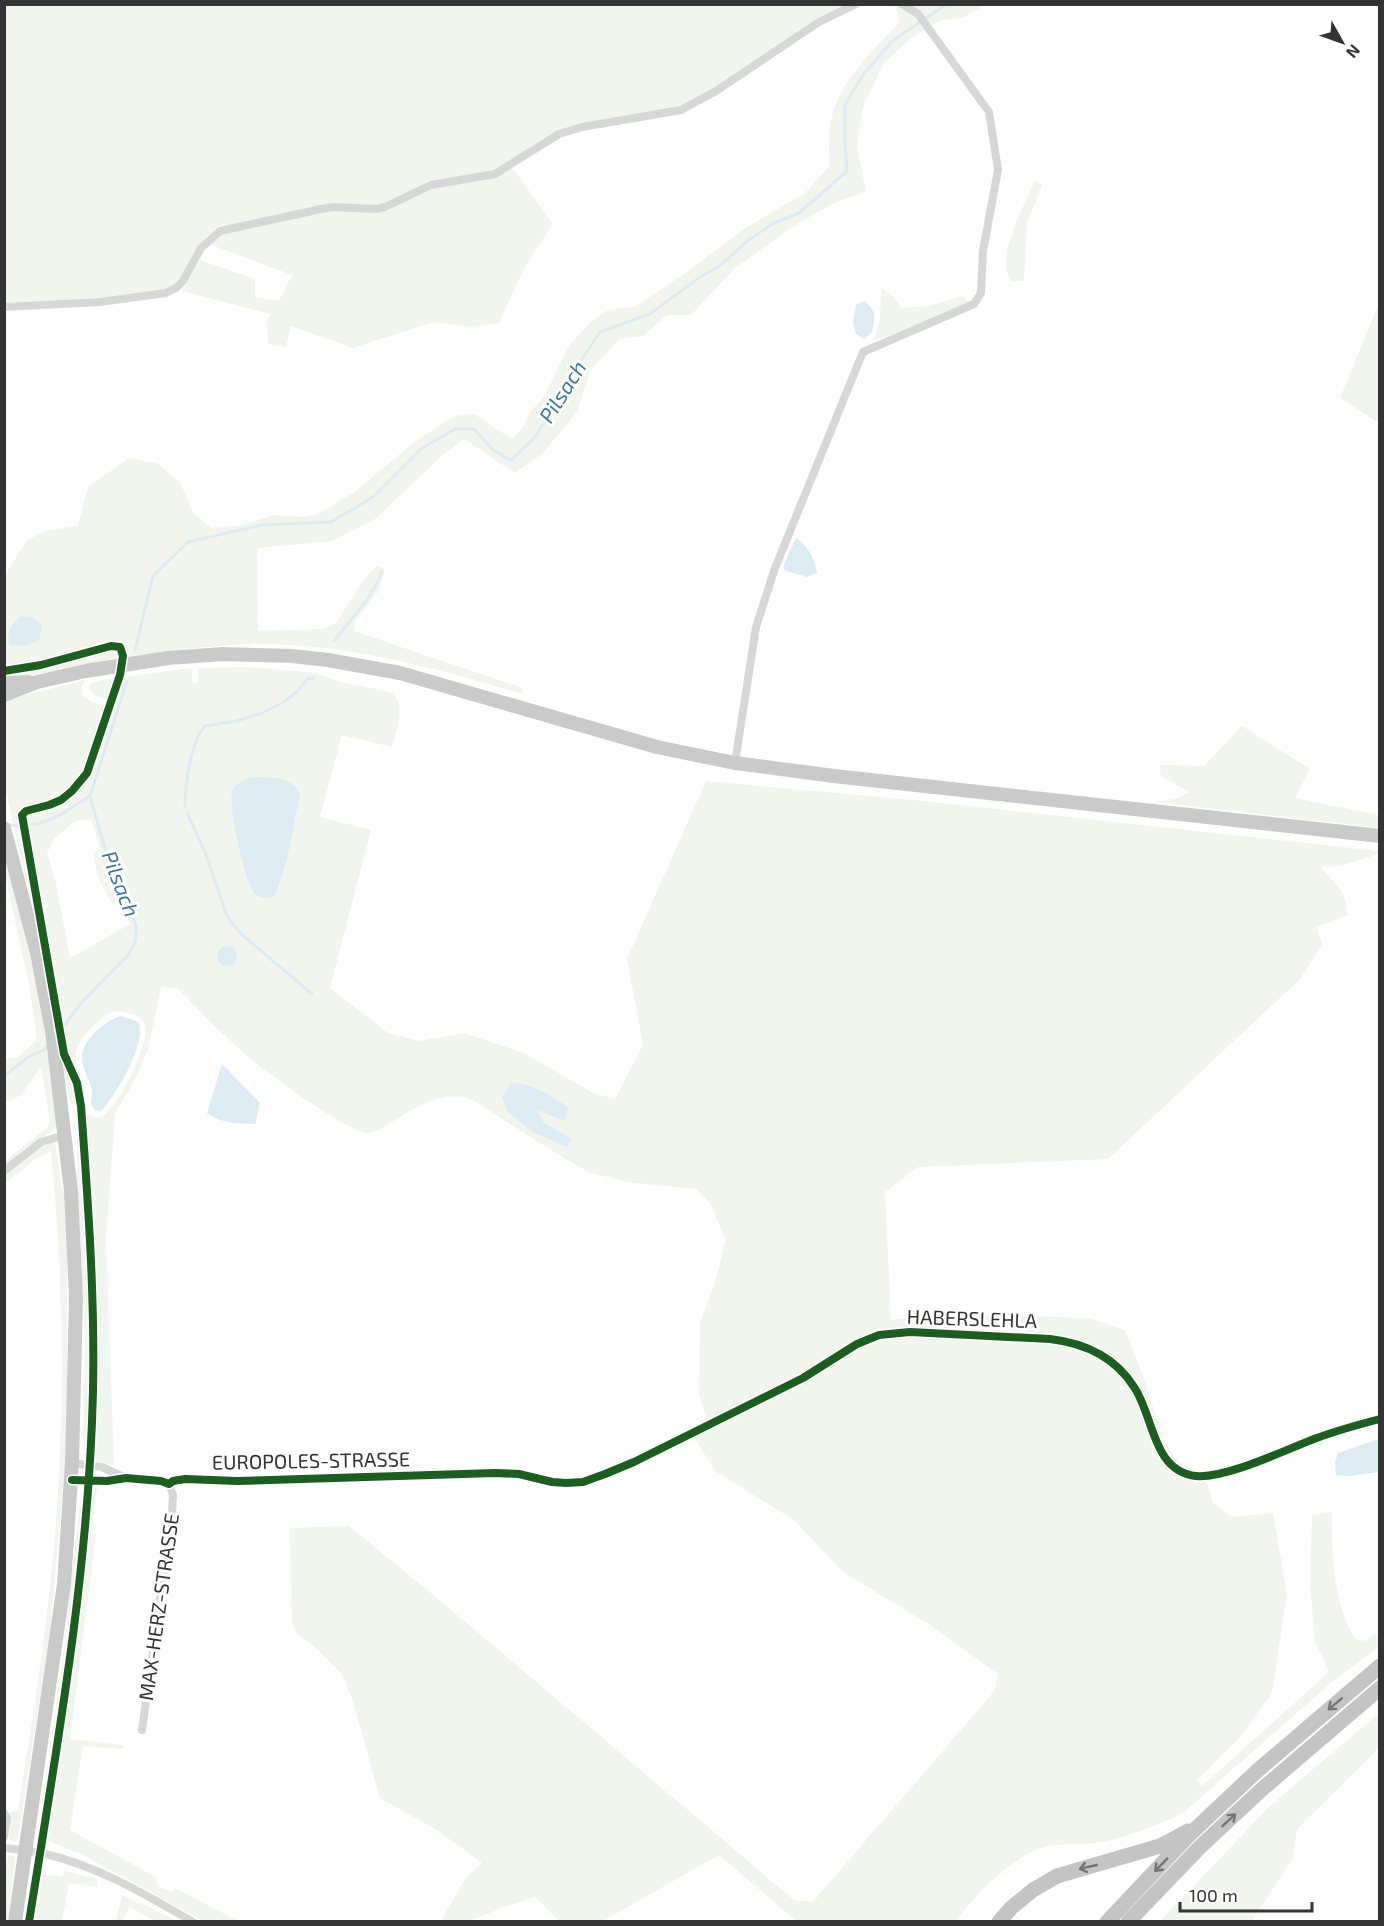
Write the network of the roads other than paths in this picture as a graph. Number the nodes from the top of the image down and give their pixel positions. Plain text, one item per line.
1 (856, 4) edge
2 (902, 4) edge
3 (4, 307) edge
4 (37, 682) junction
5 (4, 683) edge
6 (5, 695) edge
7 (735, 763) junction
8 (5, 830) edge
9 (1380, 836) edge
10 (65, 1135) junction
11 (4, 1171) edge
12 (1380, 1419) edge
13 (72, 1463) junction
14 (126, 1478) junction
15 (72, 1480) junction
16 (552, 1482) joint
17 (169, 1484) junction
18 (1380, 1666) edge
19 (1380, 1688) edge
20 (142, 1730) dead end
21 (4, 1813) edge
22 (1201, 1824) junction
23 (4, 1837) edge
24 (4, 1848) edge
25 (25, 1851) junction
26 (15, 1922) edge
27 (193, 1922) edge
28 (999, 1922) edge
29 (1107, 1922) edge
30 (1128, 1922) edge

1 - 3 street
2 - 7 street
4 - 5 main road
4 - 6 main road
4 - 7 main road
7 - 9 main road
8 - 10 main road
10 - 11 street
10 - 13 main road
12 - 16 street, HABERSLEHLA
13 - 14 street, EUROPOLES-STRASSE
13 - 15 main road
14 - 15 street, EUROPOLES-STRASSE
14 - 17 street, EUROPOLES-STRASSE
15 - 25 main road
16 - 17 street, EUROPOLES-STRASSE
17 - 20 street, MAX-HERZ-STRASSE
18 -> 22 highway
30 -> 19 highway
21 - 23 street
22 -> 28 highway
22 -> 29 highway
24 - 25 street
25 - 26 main road
25 - 27 street

